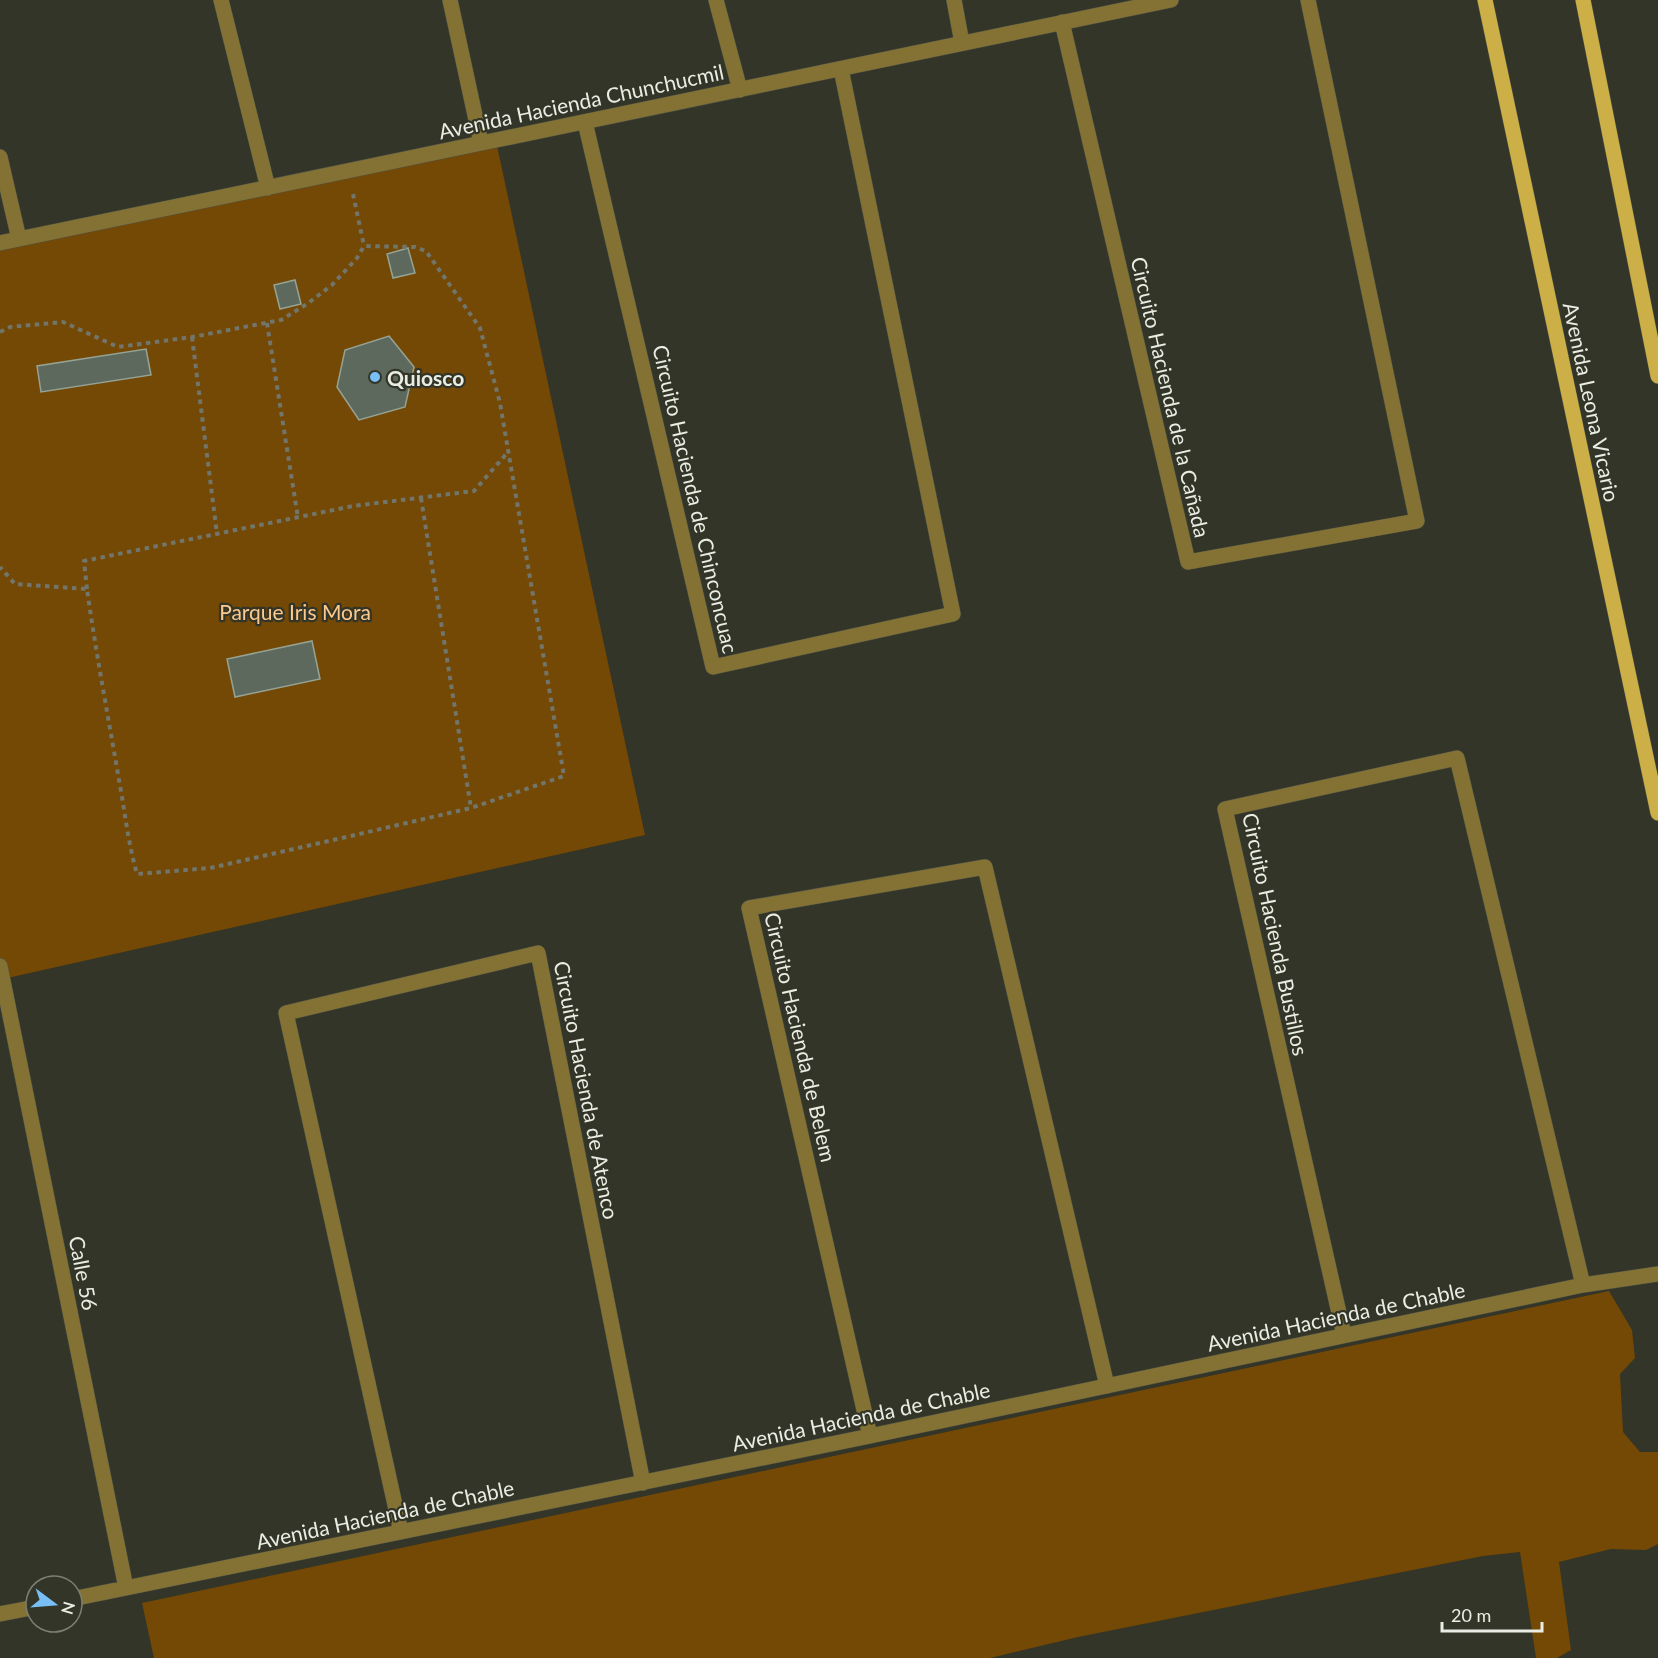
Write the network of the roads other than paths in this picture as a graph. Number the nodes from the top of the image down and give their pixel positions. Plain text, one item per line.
1 (221, 0) edge
2 (450, 0) edge
3 (716, 0) edge
4 (954, 0) edge
5 (1171, 0) edge
6 (1308, 0) edge
7 (1485, 0) edge
8 (1583, 0) edge
9 (1062, 22) junction
10 (962, 43) junction
11 (841, 69) junction
12 (740, 90) junction
13 (585, 122) junction
14 (481, 143) junction
15 (0, 157) edge
16 (268, 188) junction
17 (19, 239) junction
18 (0, 243) edge
19 (1658, 376) edge
20 (1658, 813) edge
21 (0, 966) edge
22 (1658, 1274) edge
23 (1583, 1285) junction
24 (1344, 1335) junction
25 (1107, 1386) junction
26 (870, 1436) junction
27 (643, 1483) junction
28 (401, 1532) junction
29 (126, 1588) junction
30 (84, 1597) edge
31 (24, 1609) edge
32 (0, 1614) edge

1 - 16 street
2 - 14 street
3 - 12 street
4 - 10 street
5 - 9 street, Avenida Hacienda Chunchucmil
6 - 9 street, Circuito Hacienda de la Cañada
7 - 20 main road, Avenida Leona Vicario
8 - 19 main road
9 - 10 street, Avenida Hacienda Chunchucmil
10 - 11 street, Avenida Hacienda Chunchucmil
11 - 12 street, Avenida Hacienda Chunchucmil
11 - 13 street, Circuito Hacienda de Chinconcuac
12 - 13 street, Avenida Hacienda Chunchucmil
13 - 14 street, Avenida Hacienda Chunchucmil
14 - 16 street, Avenida Hacienda Chunchucmil
15 - 17 street
16 - 17 street, Avenida Hacienda Chunchucmil
17 - 18 street, Avenida Hacienda Chunchucmil
21 - 29 street, Calle 56
22 - 23 street, Avenida Hacienda de Chable
23 - 24 street, Avenida Hacienda de Chable
23 - 24 street, Circuito Hacienda Bustillos
24 - 25 street, Avenida Hacienda de Chable
25 - 26 street, Avenida Hacienda de Chable
25 - 26 street, Circuito Hacienda de Belem
26 - 27 street, Avenida Hacienda de Chable
27 - 28 street, Avenida Hacienda de Chable
27 - 28 street, Circuito Hacienda de Atenco
28 - 29 street, Avenida Hacienda de Chable
29 - 30 street, Avenida Hacienda de Chable
31 - 32 street

